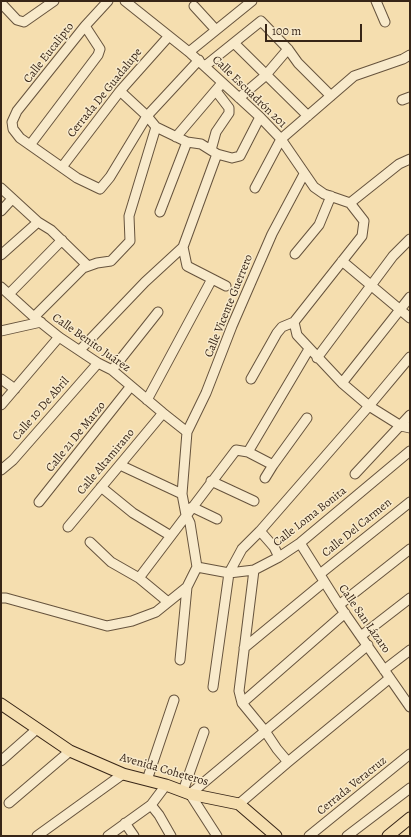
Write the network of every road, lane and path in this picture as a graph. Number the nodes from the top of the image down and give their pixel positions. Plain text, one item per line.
1 (54, 1) edge
2 (108, 1) edge
3 (125, 1) edge
4 (376, 1) edge
5 (1, 2) edge
6 (246, 3) edge
7 (194, 6) dead end
8 (385, 22) dead end
9 (85, 26) junction
10 (216, 30) junction
11 (169, 36) junction
12 (234, 43) junction
13 (288, 49) junction
14 (189, 52) junction
15 (410, 55) edge
16 (202, 63) junction
17 (265, 76) junction
18 (222, 83) junction
19 (120, 91) junction
20 (216, 91) junction
21 (331, 96) junction
22 (239, 98) junction
23 (147, 116) junction
24 (308, 116) junction
25 (260, 117) junction
26 (156, 127) junction
27 (176, 137) junction
28 (281, 139) junction
29 (187, 142) junction
30 (30, 145) junction
31 (214, 152) junction
32 (410, 159) edge
33 (62, 167) junction
34 (304, 174) junction
35 (1, 188) edge
36 (255, 188) dead end
37 (331, 196) junction
38 (12, 199) junction
39 (350, 203) junction
40 (1, 211) edge
41 (160, 212) dead end
42 (38, 222) junction
43 (410, 239) edge
44 (62, 240) junction
45 (183, 247) junction
46 (295, 254) dead end
47 (1, 255) edge
48 (342, 261) junction
49 (88, 266) junction
50 (212, 278) junction
51 (371, 285) junction
52 (226, 286) dead end
53 (1, 287) edge
54 (9, 294) junction
55 (410, 297) edge
56 (400, 309) junction
57 (158, 312) dead end
58 (410, 318) edge
59 (38, 320) junction
60 (294, 322) junction
61 (1, 331) edge
62 (59, 337) junction
63 (309, 349) junction
64 (80, 350) junction
65 (410, 357) edge
66 (317, 358) junction
67 (98, 363) junction
68 (112, 370) junction
69 (1, 379) edge
70 (251, 379) dead end
71 (342, 383) junction
72 (131, 386) junction
73 (14, 389) junction
74 (147, 400) junction
75 (1, 405) edge
76 (369, 406) junction
77 (163, 413) junction
78 (410, 416) edge
79 (307, 418) dead end
80 (405, 427) edge
81 (187, 432) junction
82 (410, 451) edge
83 (248, 452) junction
84 (120, 465) junction
85 (272, 465) junction
86 (1, 470) edge
87 (355, 474) dead end
88 (265, 478) dead end
89 (211, 481) junction
90 (101, 487) junction
91 (182, 494) junction
92 (254, 501) dead end
93 (39, 502) dead end
94 (410, 502) edge
95 (192, 507) junction
96 (186, 515) junction
97 (217, 518) dead end
98 (68, 527) dead end
99 (260, 531) junction
100 (170, 536) junction
101 (90, 542) dead end
102 (300, 543) junction
103 (410, 549) edge
104 (279, 557) junction
105 (197, 567) junction
106 (254, 570) junction
107 (229, 573) junction
108 (139, 578) junction
109 (322, 578) junction
110 (187, 587) junction
111 (1, 598) edge
112 (410, 598) edge
113 (168, 602) junction
114 (339, 605) junction
115 (345, 613) junction
116 (361, 636) junction
117 (368, 645) junction
118 (244, 648) junction
119 (410, 650) edge
120 (180, 660) dead end
121 (384, 670) junction
122 (390, 678) junction
123 (213, 687) dead end
124 (174, 700) dead end
125 (242, 703) junction
126 (409, 703) edge
127 (2, 707) edge
128 (37, 729) junction
129 (265, 731) junction
130 (204, 732) dead end
131 (70, 750) junction
132 (410, 754) edge
133 (1, 761) edge
134 (288, 762) junction
135 (123, 774) junction
136 (147, 780) junction
137 (166, 785) junction
138 (410, 788) edge
139 (187, 792) junction
140 (9, 803) dead end
141 (239, 804) junction
142 (151, 805) junction
143 (410, 818) edge
144 (125, 824) junction
145 (37, 836) edge
146 (108, 836) edge
147 (134, 836) edge
148 (171, 836) edge
149 (216, 836) edge
150 (276, 836) edge
151 (309, 836) edge
152 (347, 836) edge
153 (388, 836) edge

1 - 5 street
2 - 9 street, Calle Eucalipto
3 - 11 street, Calle Escuadrón 201
4 - 8 street
6 - 10 street
7 - 10 street
9 - 30 street
9 - 30 street, Calle Eucalipto
10 - 14 street
11 - 14 street, Calle Escuadrón 201
11 - 19 street, Cerrada De Guadalupe
12 - 13 street
12 - 16 street
12 - 17 street
13 - 17 street
13 - 21 street
14 - 16 street, Calle Escuadrón 201
15 - 21 street
16 - 18 street, Calle Escuadrón 201
16 - 23 street
17 - 22 street
17 - 24 street
18 - 20 street
18 - 22 street, Calle Escuadrón 201
19 - 23 street
19 - 33 street, Cerrada De Guadalupe
20 - 27 street
20 - 31 street
21 - 24 street
22 - 25 street, Calle Escuadrón 201
23 - 26 street
23 - 33 street
24 - 28 street
25 - 28 street, Calle Escuadrón 201
25 - 31 street
26 - 27 street
26 - 49 street
27 - 29 street
28 - 34 street, Calle Escuadrón 201
28 - 36 street
29 - 31 street
29 - 41 street
30 - 33 street
31 - 45 street
32 - 39 street
34 - 37 street, Calle Escuadrón 201
34 - 81 street, Calle Vicente Guerrero
35 - 38 street
37 - 39 street, Calle Escuadrón 201
37 - 46 street
38 - 40 street
38 - 42 street
39 - 48 street
42 - 44 street
42 - 47 street
43 - 51 street
44 - 49 street
44 - 54 street
45 - 50 street
45 - 64 street
48 - 51 street
48 - 60 street
49 - 59 street
50 - 52 street
50 - 74 street
51 - 56 street
51 - 66 street
53 - 54 street, Calle Benito Juárez
54 - 59 street, Calle Benito Juárez
55 - 56 street
56 - 58 street
56 - 71 street
57 - 68 street
59 - 61 street
59 - 62 street, Calle Benito Juárez
60 - 63 street
60 - 70 street
62 - 64 street, Calle Benito Juárez
62 - 73 street
63 - 66 street
63 - 83 street
64 - 67 street, Calle Benito Juárez
65 - 76 street
66 - 71 street
67 - 68 street, Calle Benito Juárez
67 - 86 street, Calle 10 De Abril
68 - 72 street, Calle Benito Juárez
69 - 73 street
71 - 76 street
72 - 74 street, Calle Benito Juárez
72 - 93 street, Calle 21 De Marzo
73 - 75 street
74 - 77 street, Calle Benito Juárez
76 - 80 street
76 - 99 street
77 - 81 street, Calle Benito Juárez
77 - 84 street, Calle Altamirano
78 - 80 street
79 - 85 street
80 - 87 street
81 - 91 street, Calle Vicente Guerrero
82 - 102 street, Calle Loma Bonita
83 - 85 street
83 - 89 street
84 - 90 street, Calle Altamirano
84 - 91 street
85 - 88 street
89 - 92 street
89 - 95 street
90 - 98 street, Calle Altamirano
90 - 100 street
91 - 96 street, Calle Vicente Guerrero
94 - 109 street, Calle Del Carmen
95 - 96 street
95 - 97 street
96 - 100 street
96 - 105 street, Calle Vicente Guerrero
99 - 104 street
99 - 107 street
100 - 108 street
101 - 108 street
102 - 104 street, Calle Loma Bonita
102 - 109 street, Calle San Lázaro
103 - 114 street
104 - 106 street, Calle Loma Bonita
105 - 107 street, Calle Loma Bonita
105 - 110 street
106 - 107 street, Calle Loma Bonita
106 - 118 street
107 - 123 street
108 - 113 street
109 - 114 street, Calle San Lázaro
109 - 118 street, Calle Del Carmen
110 - 113 street
110 - 120 street
111 - 113 street
112 - 116 street
114 - 115 street, Calle San Lázaro
115 - 116 street, Calle San Lázaro
115 - 125 street
116 - 117 street, Calle San Lázaro
117 - 121 street, Calle San Lázaro
117 - 129 street
118 - 125 street
119 - 121 street
121 - 122 street, Calle San Lázaro
122 - 126 street, Calle San Lázaro
122 - 134 street
124 - 136 street
125 - 129 street
127 - 128 main road, Avenida Coheteros
128 - 131 main road, Avenida Coheteros
128 - 133 street
129 - 134 street
129 - 139 street
130 - 139 street
131 - 135 main road, Avenida Coheteros
131 - 140 street
132 - 151 street, Cerrada Veracruz
134 - 141 street
135 - 136 main road, Avenida Coheteros
135 - 145 street
136 - 137 main road, Avenida Coheteros
137 - 139 main road, Avenida Coheteros
137 - 142 street
138 - 152 street
139 - 141 main road, Avenida Coheteros
139 - 149 street
141 - 150 main road, Avenida Coheteros
142 - 144 street
142 - 148 street
143 - 153 main road
144 - 146 street
144 - 147 street

